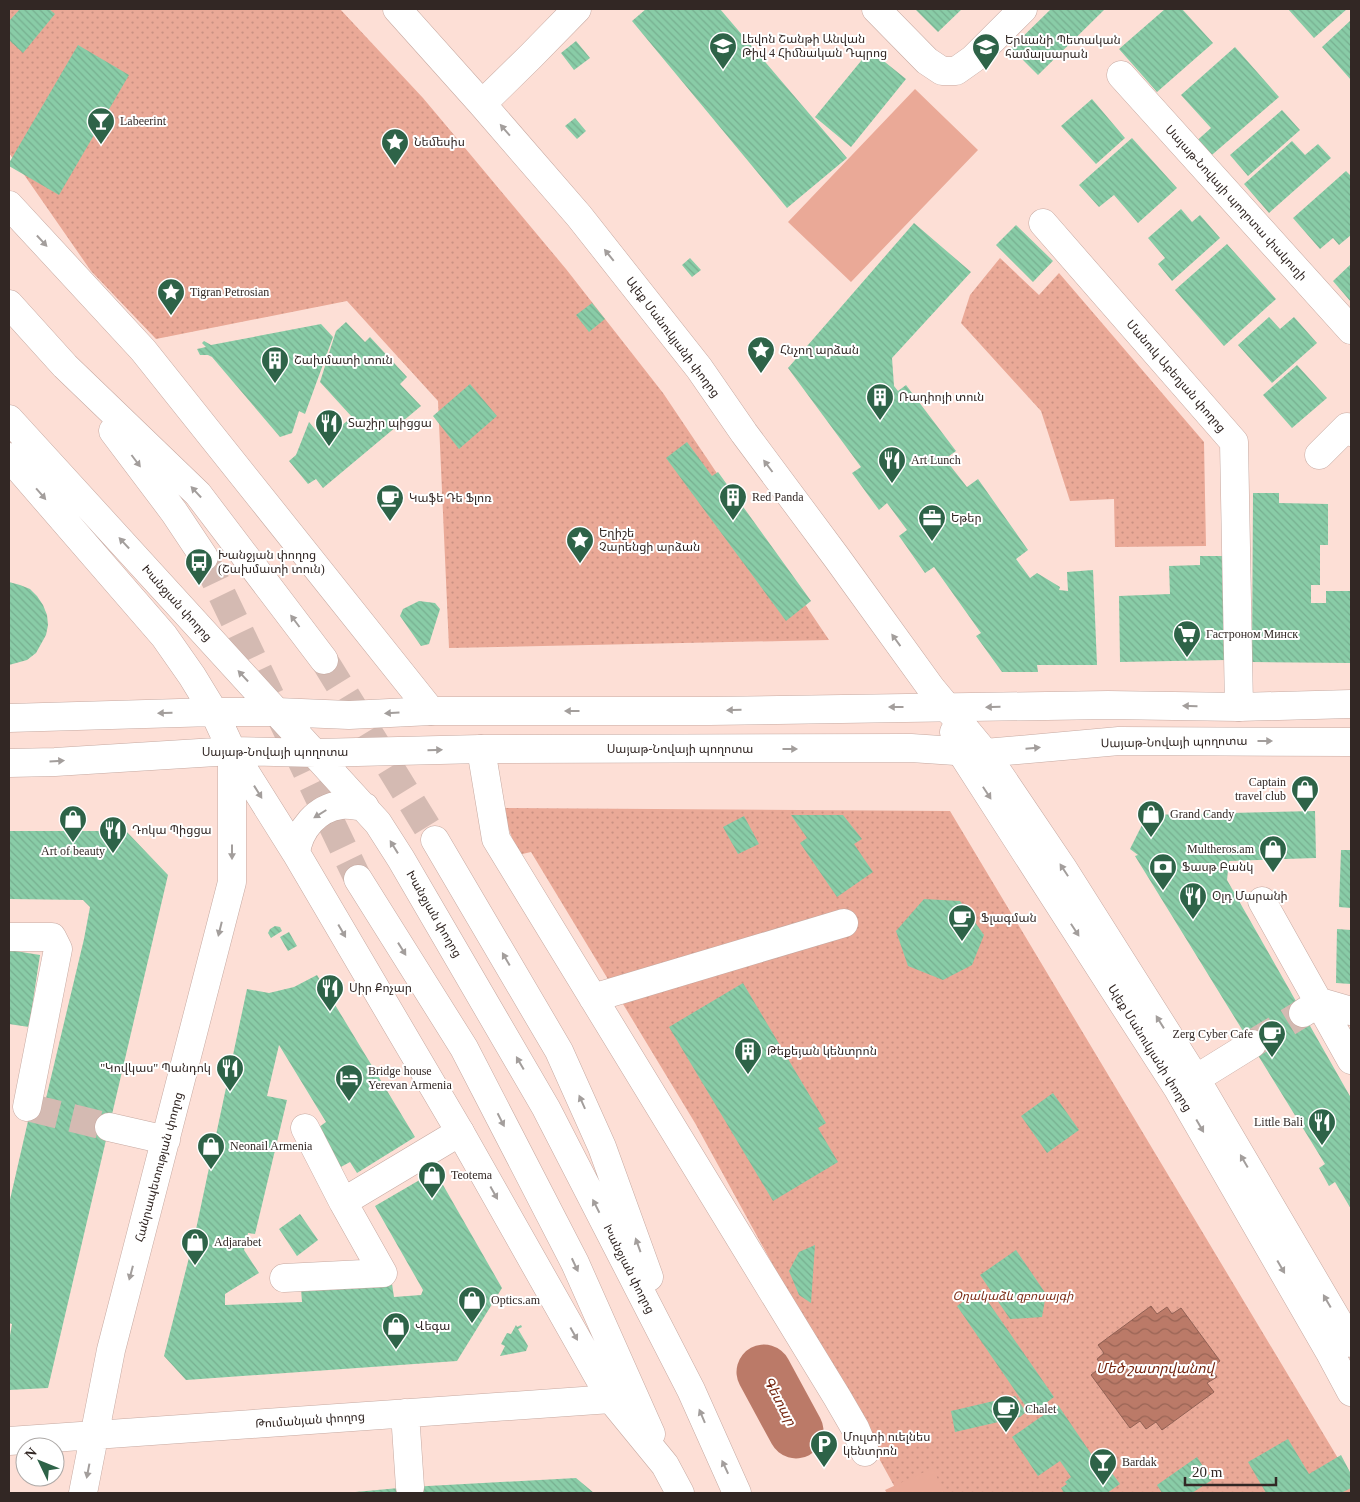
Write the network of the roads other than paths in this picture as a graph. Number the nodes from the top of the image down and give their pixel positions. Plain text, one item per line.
1 (397, 9) edge
2 (577, 9) edge
3 (876, 9) edge
4 (1023, 9) edge
5 (1121, 75) dead end
6 (482, 104) junction
7 (9, 205) edge
8 (1043, 223) dead end
9 (9, 304) edge
10 (1351, 330) edge
11 (65, 366) junction
12 (9, 419) edge
13 (1351, 432) edge
14 (1319, 455) dead end
15 (9, 457) edge
16 (204, 557) tunnel mouth
17 (324, 660) tunnel mouth
18 (1351, 704) edge
19 (945, 707) junction
20 (1239, 707) junction
21 (431, 711) junction
22 (214, 712) junction
23 (276, 712) junction
24 (9, 718) edge
25 (1351, 742) edge
26 (481, 749) junction
27 (232, 751) junction
28 (316, 753) junction
29 (973, 753) junction
30 (9, 763) edge
31 (365, 807) junction
32 (436, 840) tunnel mouth
33 (296, 853) junction
34 (358, 878) tunnel mouth
35 (1262, 901) dead end
36 (844, 923) dead end
37 (9, 937) edge
38 (593, 998) junction
39 (1311, 1008) junction
40 (1351, 1011) edge
41 (1252, 1044) tunnel mouth
42 (1351, 1060) edge
43 (1187, 1084) junction
44 (22, 1106) edge
45 (109, 1127) tunnel mouth
46 (305, 1128) dead end
47 (460, 1132) junction
48 (166, 1140) junction
49 (343, 1202) junction
50 (284, 1278) dead end
51 (1345, 1343) edge
52 (691, 1390) junction
53 (1351, 1392) edge
54 (611, 1399) junction
55 (405, 1413) junction
56 (95, 1435) junction
57 (9, 1441) edge
58 (865, 1452) dead end
59 (665, 1465) junction
60 (410, 1487) dead end
61 (83, 1493) edge
62 (680, 1493) edge
63 (737, 1493) edge

1 - 6 main road, Ալեք Մանուկյանի փողոց
2 - 6 main road
3 - 4 main road
5 - 10 main road, Սայաթ-Նովայի պողոտա փակուղի
19 -> 6 main road, Ալեք Մանուկյանի փողոց
7 -> 21 main road
8 - 20 main road, Մանուկ Աբեղյան փողոց
9 - 11 main road
11 -> 16 main road
17 -> 11 main road
23 -> 12 main road, Խանջյան փողոց
13 - 14 main road
15 -> 22 main road
18 - 20 main road
20 -> 19 main road
19 -> 21 main road
19 - 29 main road, Ալեք Մանուկյանի փողոց
21 -> 23 main road
22 - 23 main road
22 -> 24 main road
22 - 27 main road
23 - 28 main road, Խանջյան փողոց
29 -> 25 main road, Սայաթ-Նովայի պողոտա
28 -> 26 main road, Սայաթ-Նովայի պողոտա
26 -> 29 main road, Սայաթ-Նովայի պողոտա
26 - 38 main road
27 - 28 main road, Սայաթ-Նովայի պողոտա
30 -> 27 main road, Սայաթ-Նովայի պողոտա
27 -> 33 main road
27 -> 48 main road, Հանրապետության փողոց
28 - 31 main road, Խանջյան փողոց
29 - 43 main road, Ալեք Մանուկյանի փողոց
31 -> 33 main road
52 -> 31 main road, Խանջյան փողոց
52 -> 32 main road
33 -> 47 main road
34 -> 59 main road
35 - 39 main road
36 - 38 main road
37 - 44 main road
38 - 58 main road
39 - 40 main road
39 - 42 main road
41 - 43 main road
43 - 51 main road, Ալեք Մանուկյանի փողոց
45 - 48 main road
46 - 49 main road
47 - 49 main road
47 -> 54 main road
48 -> 56 main road, Հանրապետության փողոց
49 - 50 main road
51 - 53 main road, Ալեք Մանուկյանի փողոց
63 -> 52 main road, Խանջյան փողոց
54 - 55 main road, Թումանյան փողոց
54 - 59 main road
55 - 56 main road, Թումանյան փողոց
55 - 60 main road
56 - 57 main road, Թումանյան փողոց
56 -> 61 main road, Հանրապետության փողոց
59 - 62 main road

